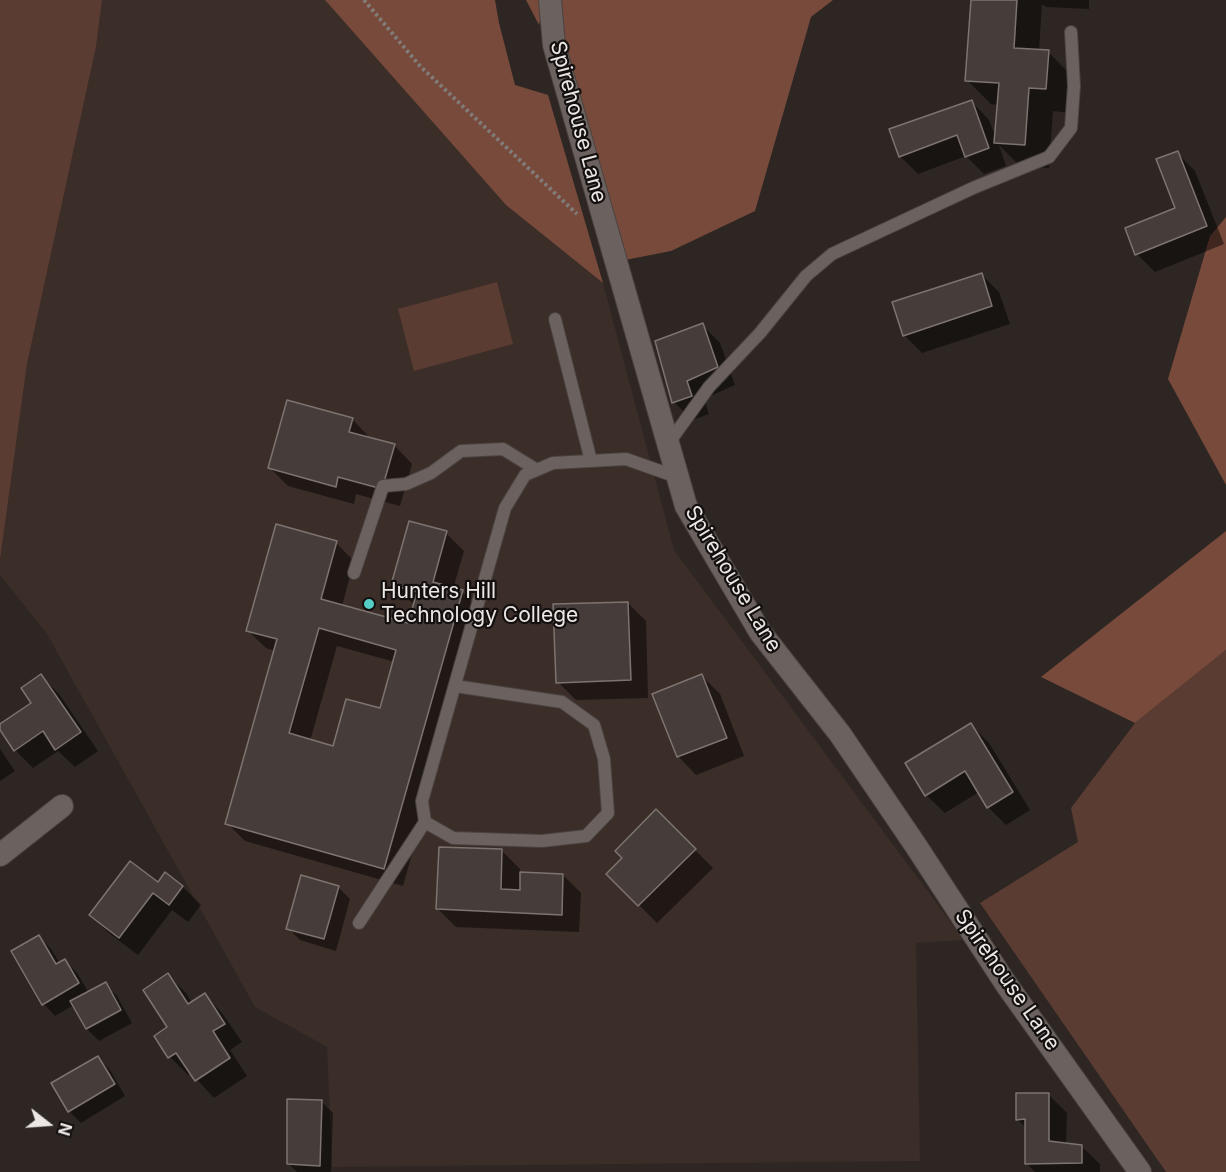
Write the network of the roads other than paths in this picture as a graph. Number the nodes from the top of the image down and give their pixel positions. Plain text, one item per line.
1 (550, 0) edge
2 (1071, 32) dead end
3 (555, 319) dead end
4 (667, 445) junction
5 (591, 460) junction
6 (537, 470) junction
7 (677, 477) junction
8 (354, 573) dead end
9 (455, 686) junction
10 (62, 806) dead end
11 (425, 822) junction
12 (0, 855) edge
13 (359, 923) dead end
14 (1134, 1171) edge

1 - 4 street, Spirehouse Lane
2 - 4 lane
3 - 5 lane
4 - 7 street, Spirehouse Lane
5 - 6 lane
5 - 7 lane
6 - 8 lane
6 - 9 lane
7 - 14 street, Spirehouse Lane
9 - 11 lane
9 - 11 lane
10 - 12 street
11 - 13 lane

